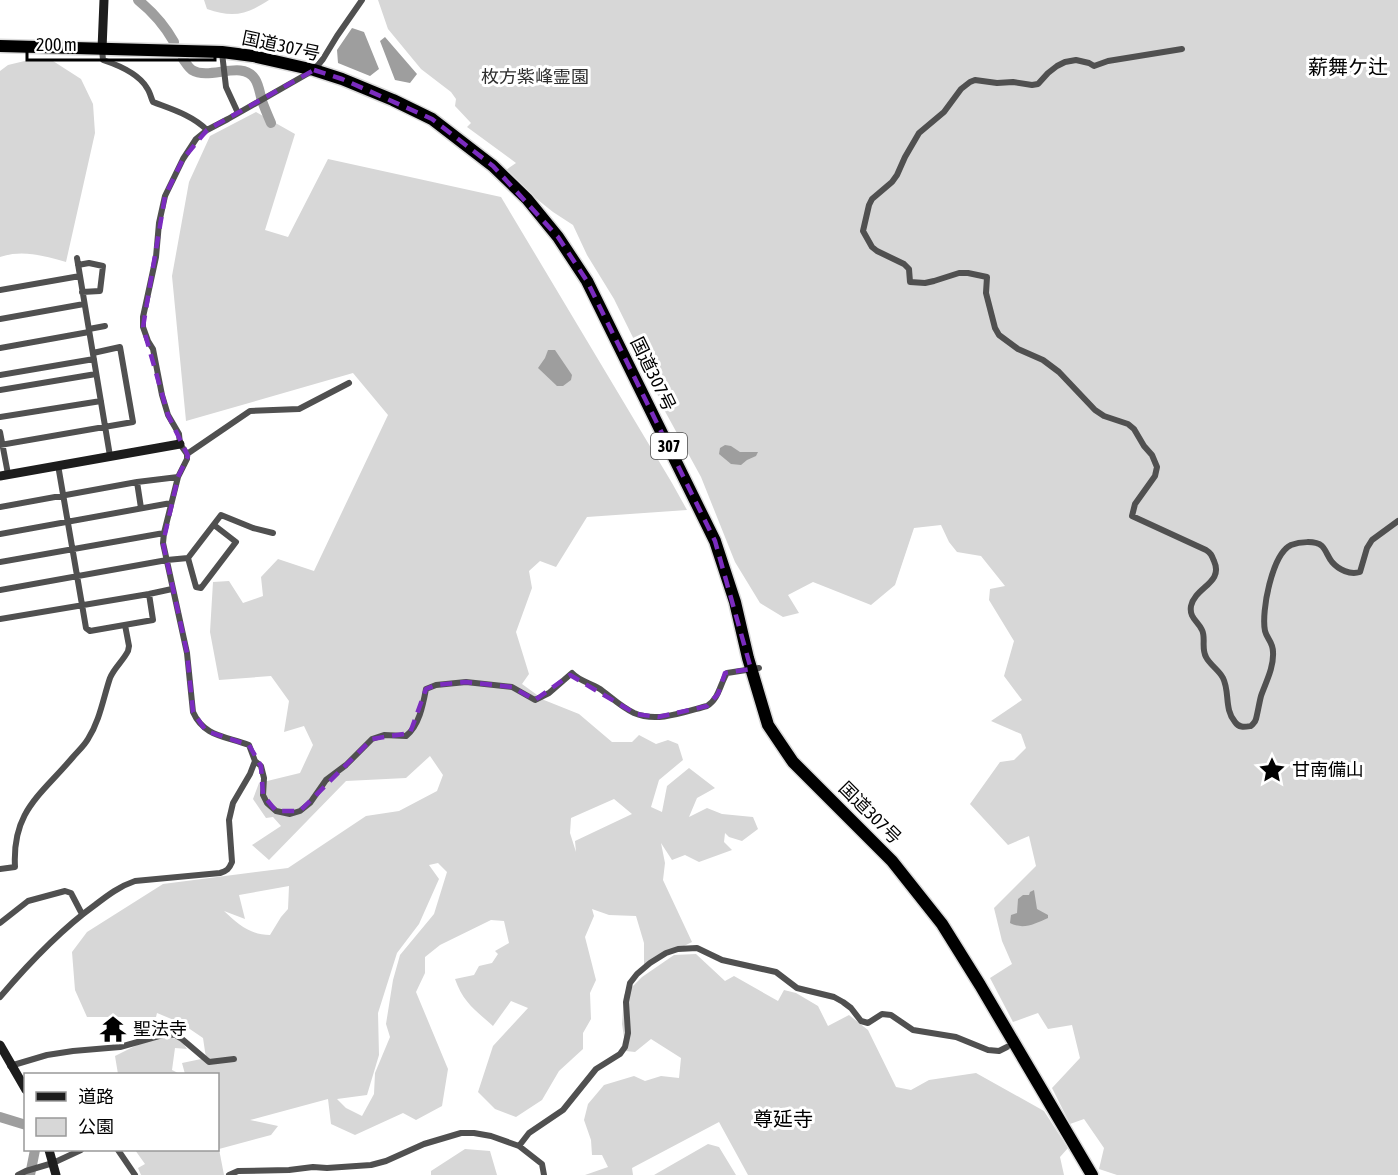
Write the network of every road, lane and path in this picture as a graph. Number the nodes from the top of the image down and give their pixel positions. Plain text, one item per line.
1 (104, 0) edge
2 (362, 0) edge
3 (0, 46) edge
4 (102, 49) junction
5 (1182, 49) dead end
6 (222, 52) junction
7 (314, 70) junction
8 (238, 112) junction
9 (207, 130) junction
10 (80, 276) junction
11 (0, 290) edge
12 (82, 292) junction
13 (84, 304) junction
14 (0, 319) edge
15 (105, 326) dead end
16 (89, 330) junction
17 (0, 348) edge
18 (93, 356) junction
19 (96, 374) junction
20 (0, 375) edge
21 (349, 383) dead end
22 (0, 390) edge
23 (101, 400) junction
24 (0, 417) edge
25 (105, 427) junction
26 (0, 432) edge
27 (180, 444) junction
28 (1, 445) edge
29 (187, 454) junction
30 (110, 456) junction
31 (58, 465) junction
32 (4, 475) edge
33 (177, 477) junction
34 (137, 482) junction
35 (63, 495) junction
36 (171, 503) junction
37 (0, 507) edge
38 (141, 508) junction
39 (1398, 521) edge
40 (68, 522) junction
41 (214, 525) junction
42 (164, 533) junction
43 (273, 533) dead end
44 (0, 534) edge
45 (72, 549) junction
46 (188, 558) junction
47 (167, 560) junction
48 (0, 562) edge
49 (77, 577) junction
50 (172, 589) junction
51 (0, 590) edge
52 (149, 594) junction
53 (82, 605) junction
54 (0, 619) edge
55 (125, 625) junction
56 (755, 668) junction
57 (255, 760) junction
58 (0, 870) edge
59 (82, 914) junction
60 (0, 923) edge
61 (0, 997) edge
62 (0, 1045) edge
63 (1007, 1047) dead end
64 (234, 1059) dead end
65 (10, 1066) junction
66 (24, 1087) edge
67 (519, 1146) junction
68 (50, 1151) edge
69 (77, 1151) edge
70 (119, 1151) edge
71 (53, 1163) junction
72 (18, 1175) edge
73 (57, 1175) edge
74 (135, 1175) edge
75 (229, 1175) edge
76 (544, 1175) edge
77 (1092, 1175) edge

1 - 4 street
2 - 7 street
3 - 4 highway, 国道307号 / 307
4 - 6 highway, 国道307号 / 307
4 - 9 street
5 - 39 street
6 - 7 highway, 国道307号 / 307
6 - 8 street
7 - 8 street
7 - 56 highway, 国道307号 / 307
8 - 9 street
9 - 27 street
10 - 11 street
10 - 12 street
10 - 12 street
12 - 13 street
13 - 14 street
13 - 16 street
15 - 16 street
16 - 17 street
16 - 18 street
18 - 19 street
18 - 20 street
18 - 25 street
19 - 22 street
19 - 23 street
21 - 29 street
23 - 24 street
23 - 25 street
25 - 28 street
25 - 30 street
26 - 28 street
27 - 29 street
27 - 30 street
28 - 32 street
29 - 33 street
30 - 31 street
31 - 32 street
31 - 35 street
33 - 34 street
33 - 36 street
34 - 35 street
34 - 38 street
35 - 37 street
35 - 40 street
36 - 38 street
36 - 42 street
38 - 40 street
40 - 44 street
40 - 45 street
41 - 43 street
41 - 46 street
41 - 46 street
42 - 45 street
42 - 47 street
45 - 48 street
45 - 49 street
46 - 47 street
47 - 49 street
47 - 50 street
49 - 51 street
49 - 53 street
50 - 52 street
50 - 57 street
52 - 53 street
52 - 55 street
53 - 54 street
53 - 55 street
55 - 58 street
56 - 57 street
56 - 77 highway, 国道307号 / 307
57 - 59 street
59 - 60 street
59 - 61 street
62 - 65 street
63 - 67 street
64 - 65 street
65 - 66 street
67 - 75 street
67 - 76 street
68 - 71 street
69 - 71 street
70 - 74 street
71 - 72 street
71 - 73 street

